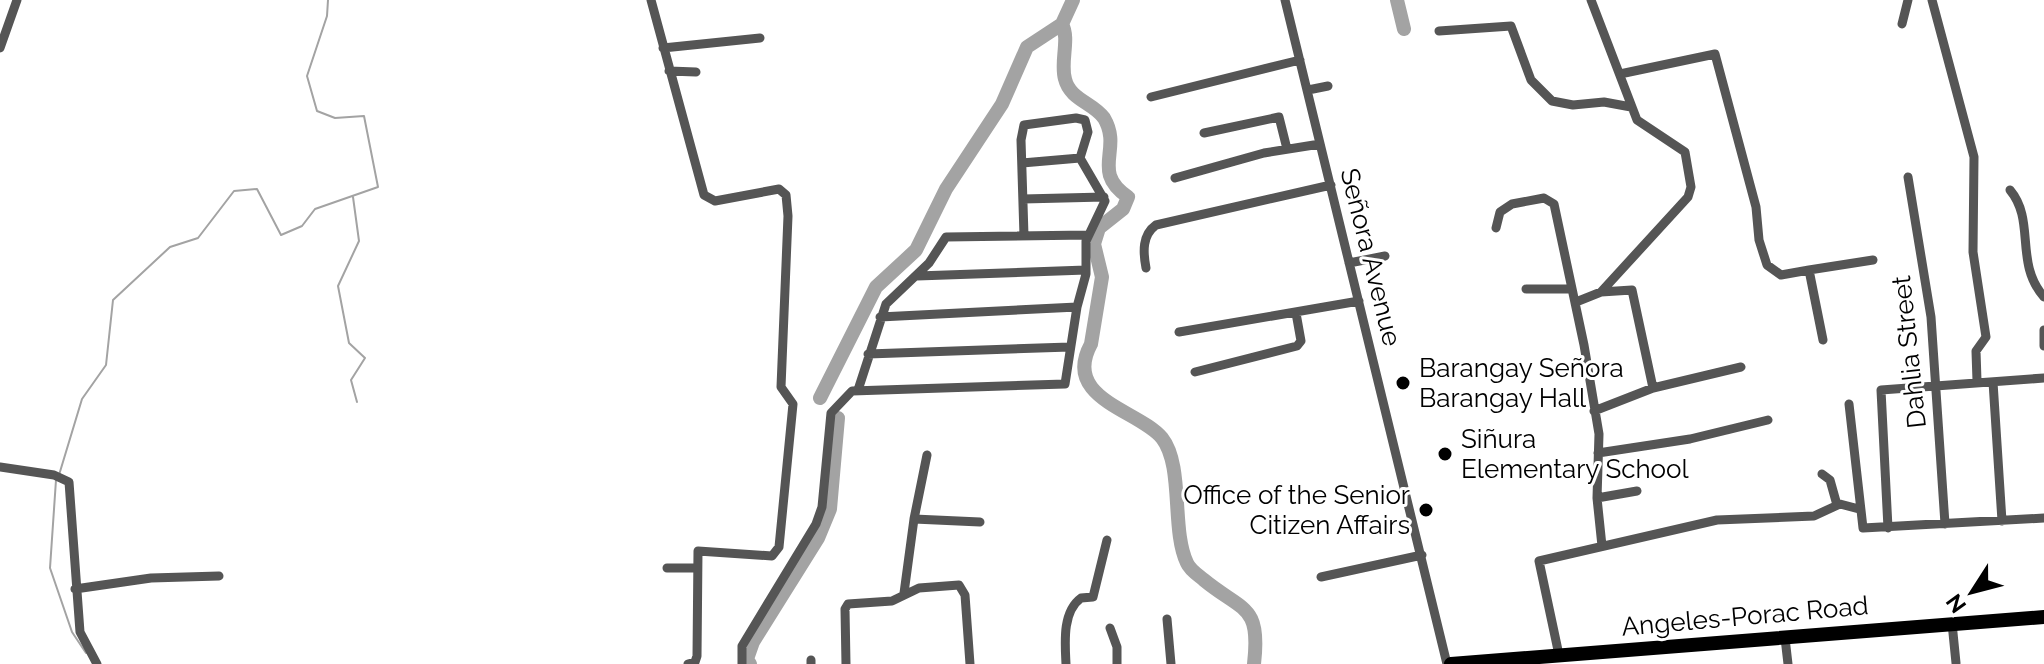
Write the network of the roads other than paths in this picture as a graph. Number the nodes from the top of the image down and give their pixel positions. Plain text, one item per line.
1 (17, 0) edge
2 (651, 0) edge
3 (1285, 0) edge
4 (1591, 0) edge
5 (1908, 0) edge
6 (1932, 0) edge
7 (1902, 24) dead end
8 (1439, 31) dead end
9 (760, 38) dead end
10 (0, 48) edge
11 (663, 48) junction
12 (1300, 60) junction
13 (669, 71) junction
14 (696, 72) dead end
15 (1620, 74) junction
16 (1328, 86) dead end
17 (1308, 90) junction
18 (1151, 97) dead end
19 (1631, 107) junction
20 (1204, 133) dead end
21 (1320, 144) junction
22 (1287, 149) junction
23 (1080, 158) junction
24 (1022, 163) junction
25 (1908, 177) dead end
26 (1175, 178) dead end
27 (1331, 185) junction
28 (2010, 190) dead end
29 (1104, 197) junction
30 (1023, 199) junction
31 (1496, 228) dead end
32 (1088, 235) junction
33 (1024, 236) junction
34 (1385, 256) dead end
35 (1873, 260) dead end
36 (1349, 263) junction
37 (1146, 268) dead end
38 (1086, 270) junction
39 (1809, 270) junction
40 (917, 276) junction
41 (1526, 289) dead end
42 (1571, 289) junction
43 (1601, 292) junction
44 (2044, 297) edge
45 (1359, 301) junction
46 (1576, 302) junction
47 (1077, 307) junction
48 (1296, 313) junction
49 (880, 317) junction
50 (2044, 330) edge
51 (1179, 332) dead end
52 (1823, 340) dead end
53 (2044, 346) edge
54 (1070, 347) junction
55 (868, 354) junction
56 (1741, 367) dead end
57 (1195, 372) dead end
58 (2044, 378) edge
59 (1977, 381) junction
60 (1993, 382) junction
61 (1937, 386) junction
62 (1653, 388) junction
63 (858, 390) junction
64 (1849, 404) dead end
65 (1594, 411) junction
66 (1768, 420) dead end
67 (1598, 453) junction
68 (927, 455) dead end
69 (0, 467) edge
70 (1822, 474) dead end
71 (1637, 491) dead end
72 (1597, 498) junction
73 (1837, 505) junction
74 (1859, 509) junction
75 (2044, 518) edge
76 (914, 519) junction
77 (2002, 521) junction
78 (980, 522) dead end
79 (1945, 524) junction
80 (1888, 528) junction
81 (1107, 540) dead end
82 (1602, 546) junction
83 (1422, 555) junction
84 (667, 568) dead end
85 (697, 568) junction
86 (219, 576) dead end
87 (1321, 577) dead end
88 (75, 589) junction
89 (904, 593) junction
90 (1167, 619) dead end
91 (2044, 619) edge
92 (1952, 623) junction
93 (1110, 628) dead end
94 (1785, 638) junction
95 (1559, 655) junction
96 (1956, 663) edge
97 (97, 664) edge
98 (688, 664) edge
99 (742, 664) edge
100 (846, 664) edge
101 (970, 664) edge
102 (1066, 664) edge
103 (1117, 664) edge
104 (1171, 664) edge
105 (1449, 664) edge
106 (1788, 664) edge

1 - 10 street
2 - 11 street
3 - 12 street, Señora Avenue
4 - 15 street
5 - 7 street
6 - 59 street
8 - 19 street
9 - 11 street
11 - 13 street
12 - 17 street, Señora Avenue
12 - 18 street
13 - 14 street
13 - 85 street
15 - 19 street
15 - 39 street
16 - 17 street
17 - 21 street, Señora Avenue
19 - 43 street
20 - 22 street
21 - 22 street
21 - 27 street, Señora Avenue
22 - 26 street
23 - 24 street
23 - 24 street
23 - 29 street
24 - 30 street
25 - 61 street, Dahlia Street
27 - 36 street, Señora Avenue
27 - 37 street
28 - 44 street
29 - 30 street
29 - 32 street
30 - 33 street
31 - 42 street
32 - 33 street
32 - 38 street
33 - 40 street
34 - 36 street
35 - 39 street
36 - 45 street, Señora Avenue
38 - 40 street
38 - 47 street
39 - 52 street
40 - 49 street
41 - 42 street
42 - 46 street
43 - 46 street
43 - 62 street
45 - 48 street
45 - 83 street, Señora Avenue
46 - 65 street
47 - 49 street
47 - 54 street
48 - 51 street
48 - 57 street
49 - 55 street
50 - 53 street
54 - 55 street
54 - 63 street
55 - 63 street
56 - 62 street
58 - 60 street
59 - 60 street
59 - 61 street
60 - 77 street
61 - 79 street, Dahlia Street
61 - 80 street
62 - 65 street
63 - 99 street
64 - 74 street
65 - 67 street
66 - 67 street
67 - 72 street
68 - 76 street
69 - 88 street
70 - 73 street
71 - 72 street
72 - 82 street
73 - 74 street
73 - 82 street
74 - 80 street
75 - 77 street
76 - 78 street
76 - 89 street
77 - 79 street
79 - 80 street
81 - 102 street
82 - 95 street
83 - 87 street
83 - 105 street, Señora Avenue
84 - 85 street
85 - 98 street
86 - 88 street
88 - 97 street
89 - 100 street
89 - 101 street
90 - 104 street
91 - 92 main road, Angeles-Porac Road
92 - 94 main road, Angeles-Porac Road
92 - 96 street
93 - 103 street
94 - 95 main road, Angeles-Porac Road
94 - 106 street
95 - 105 main road, Angeles-Porac Road

